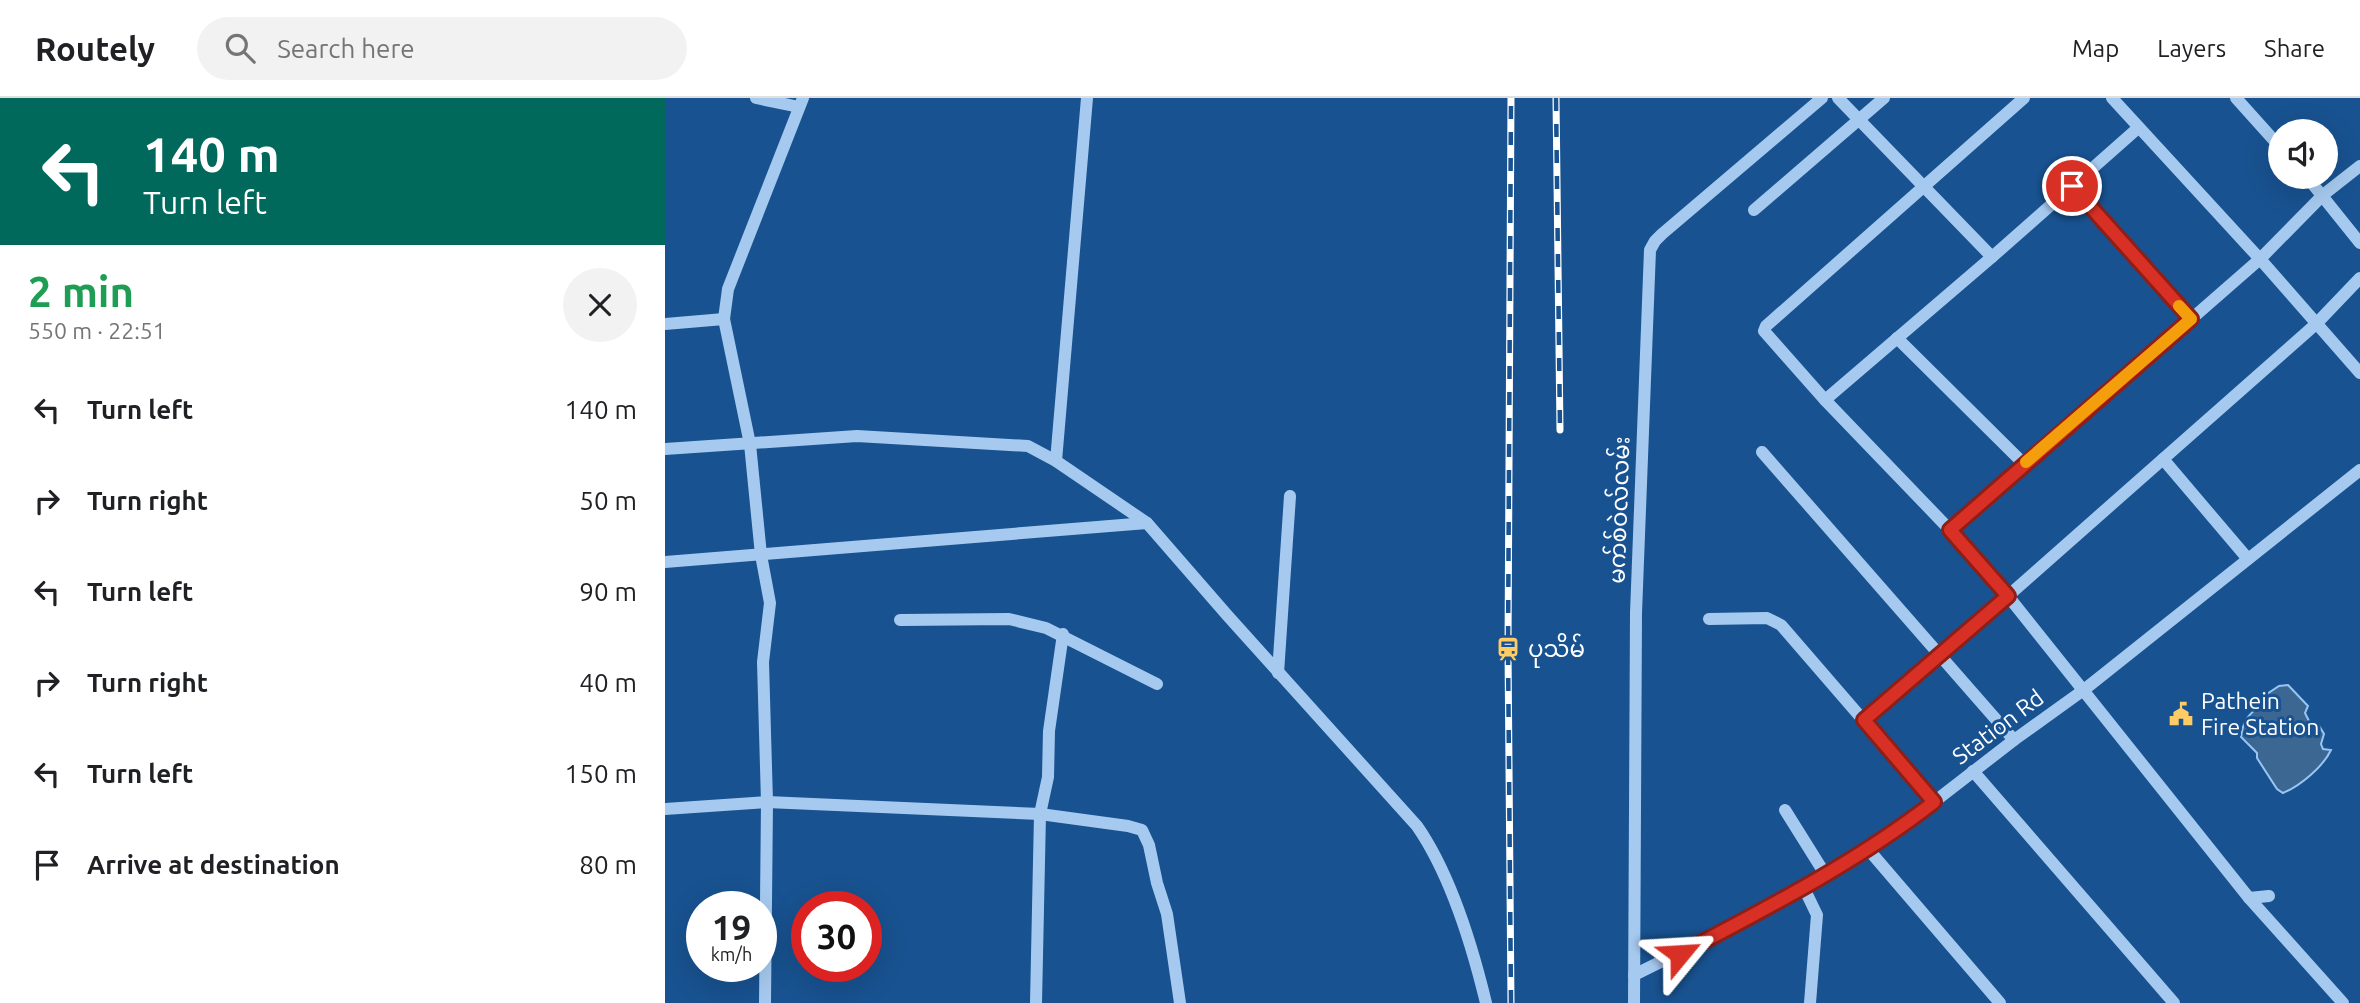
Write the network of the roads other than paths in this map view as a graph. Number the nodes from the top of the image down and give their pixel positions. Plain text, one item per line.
1 (756, 98) edge
2 (1087, 98) edge
3 (1822, 98) edge
4 (1838, 98) edge
5 (1884, 98) edge
6 (2024, 98) edge
7 (2112, 98) edge
8 (2236, 98) edge
9 (801, 102) edge
10 (1857, 120) junction
11 (2138, 128) junction
12 (2268, 134) edge
13 (2360, 166) edge
14 (1922, 186) junction
15 (2072, 186) junction
16 (2318, 189) edge
17 (2323, 195) junction
18 (1754, 210) dead end
19 (2360, 243) edge
20 (1992, 257) junction
21 (2260, 259) junction
22 (2360, 278) edge
23 (724, 319) junction
24 (2191, 319) junction
25 (665, 324) edge
26 (2316, 324) junction
27 (1897, 338) junction
28 (2360, 373) edge
29 (1825, 400) junction
30 (750, 444) junction
31 (665, 449) edge
32 (1762, 452) dead end
33 (2163, 458) junction
34 (1056, 461) junction
35 (2024, 464) junction
36 (2357, 478) edge
37 (1290, 496) dead end
38 (1147, 523) junction
39 (1950, 530) junction
40 (761, 555) junction
41 (2248, 559) junction
42 (665, 562) edge
43 (2008, 596) junction
44 (1709, 619) dead end
45 (900, 620) dead end
46 (1063, 634) junction
47 (1941, 655) junction
48 (1278, 673) junction
49 (1157, 684) dead end
50 (2085, 689) junction
51 (1864, 720) junction
52 (2014, 740) junction
53 (1973, 771) junction
54 (1934, 802) junction
55 (767, 803) junction
56 (665, 809) edge
57 (1785, 810) dead end
58 (1041, 814) junction
59 (1868, 849) junction
60 (1825, 874) junction
61 (1803, 886) junction
62 (2269, 897) dead end
63 (2249, 898) junction
64 (1634, 975) junction
65 (765, 1003) edge
66 (1036, 1003) edge
67 (1180, 1003) edge
68 (1486, 1003) edge
69 (1634, 1003) edge
70 (1810, 1003) edge
71 (2000, 1003) edge
72 (2173, 1003) edge
73 (2343, 1003) edge

1 - 9 street
2 - 34 street
3 - 64 street, မက်စ်ဝဲလ်လမ်း
4 - 10 street
5 - 10 street
6 - 14 street
7 - 11 street
8 - 12 street
9 - 23 street
10 - 14 street
10 - 18 street
11 - 15 street
11 - 21 street
13 - 17 street
14 - 20 street
14 - 29 street
15 - 20 street
15 - 24 street
16 - 17 street
17 - 19 street
17 - 21 street
20 - 27 street
21 - 24 street
21 - 26 street
22 - 26 street
23 - 25 street
23 - 30 street
24 - 35 street
26 - 28 street
26 - 33 street
27 - 29 street
27 - 35 street
29 - 39 street
30 - 31 street
30 - 34 street
30 - 40 street
32 - 47 street
33 - 41 street
33 - 43 street
34 - 38 street
35 - 39 street
36 - 41 street, Station Rd
37 - 48 street
38 - 40 street
38 - 48 street
39 - 43 street
40 - 42 street
40 - 55 street
41 - 50 street, Station Rd
43 - 47 street
43 - 50 street
44 - 51 street
45 - 46 street
46 - 49 street
46 - 58 street
47 - 51 street
47 - 52 street
48 - 68 street
50 - 52 street, Station Rd
50 - 63 street
51 - 54 street
52 - 53 street, Station Rd
53 - 54 street, Station Rd
53 - 72 street
54 - 59 street, Station Rd
55 - 56 street
55 - 58 street
55 - 65 street
57 - 60 street
58 - 66 street
58 - 67 street
59 - 60 street, Station Rd
59 - 71 street
60 - 61 street, Station Rd
61 - 64 street, Station Rd
61 - 70 street
62 - 63 street
63 - 73 street
64 - 69 street, မက်စ်ဝဲလ်လမ်း

